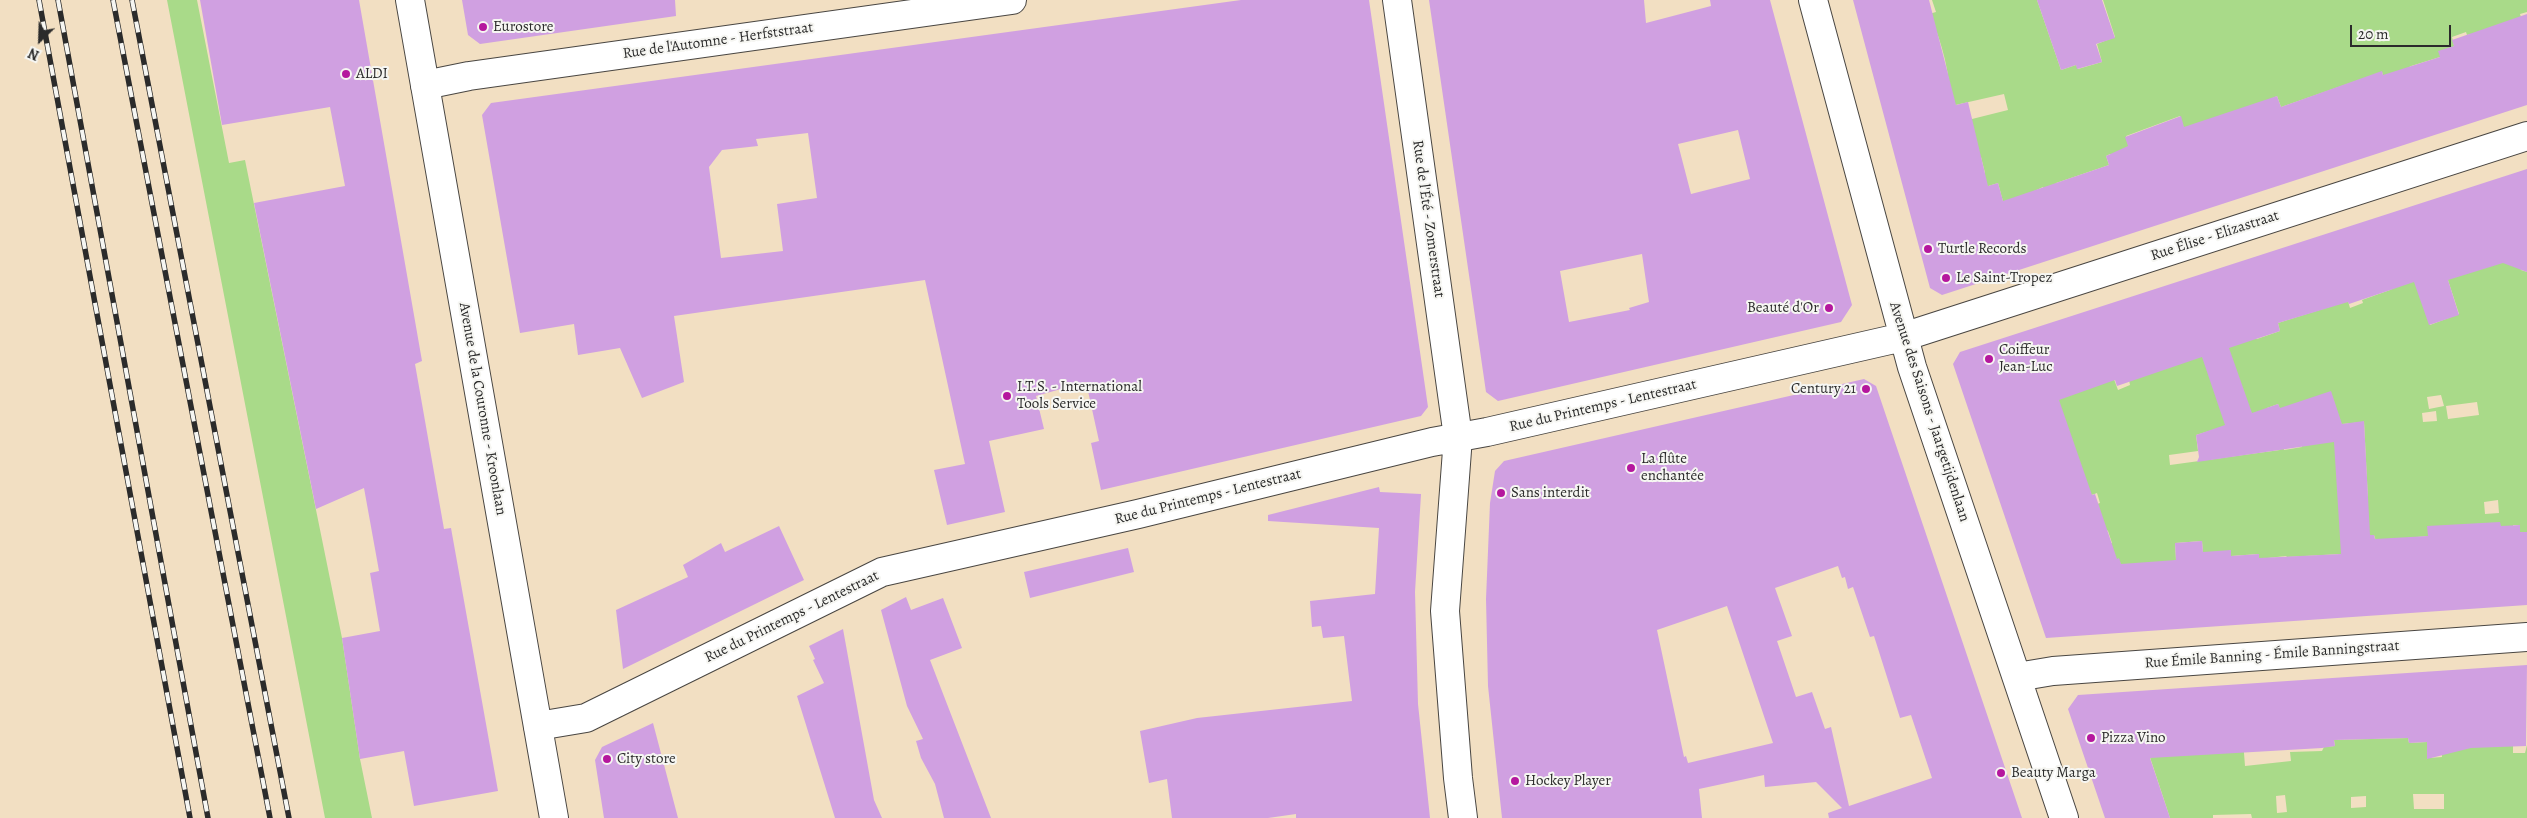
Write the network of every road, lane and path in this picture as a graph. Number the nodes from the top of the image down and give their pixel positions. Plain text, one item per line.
1 (410, 0) edge
2 (1012, 0) edge
3 (1397, 0) edge
4 (1813, 0) edge
5 (944, 4) edge
6 (425, 85) junction
7 (2527, 136) edge
8 (1903, 337) junction
9 (1458, 437) junction
10 (2527, 637) edge
11 (2017, 676) junction
12 (538, 726) junction
13 (554, 818) edge
14 (1463, 818) edge
15 (2064, 818) edge

1 - 6 street, Avenue de la Couronne - Kroonlaan
2 - 5 street, Rue de l'Automne - Herfststraat
3 - 9 street, Rue de l'Été - Zomerstraat
4 - 8 street, Avenue des Saisons - Jaargetijdenlaan
5 - 6 street, Rue de l'Automne - Herfststraat
6 - 12 street, Avenue de la Couronne - Kroonlaan
7 - 8 street, Rue Élise - Elizastraat
8 - 9 street, Rue du Printemps - Lentestraat
8 - 11 street, Avenue des Saisons - Jaargetijdenlaan
9 - 12 street, Rue du Printemps - Lentestraat
9 - 14 street, Rue de l'Été - Zomerstraat
10 - 11 street, Rue Émile Banning - Émile Banningstraat
11 - 15 street, Avenue des Saisons - Jaargetijdenlaan
12 - 13 street, Avenue de la Couronne - Kroonlaan

